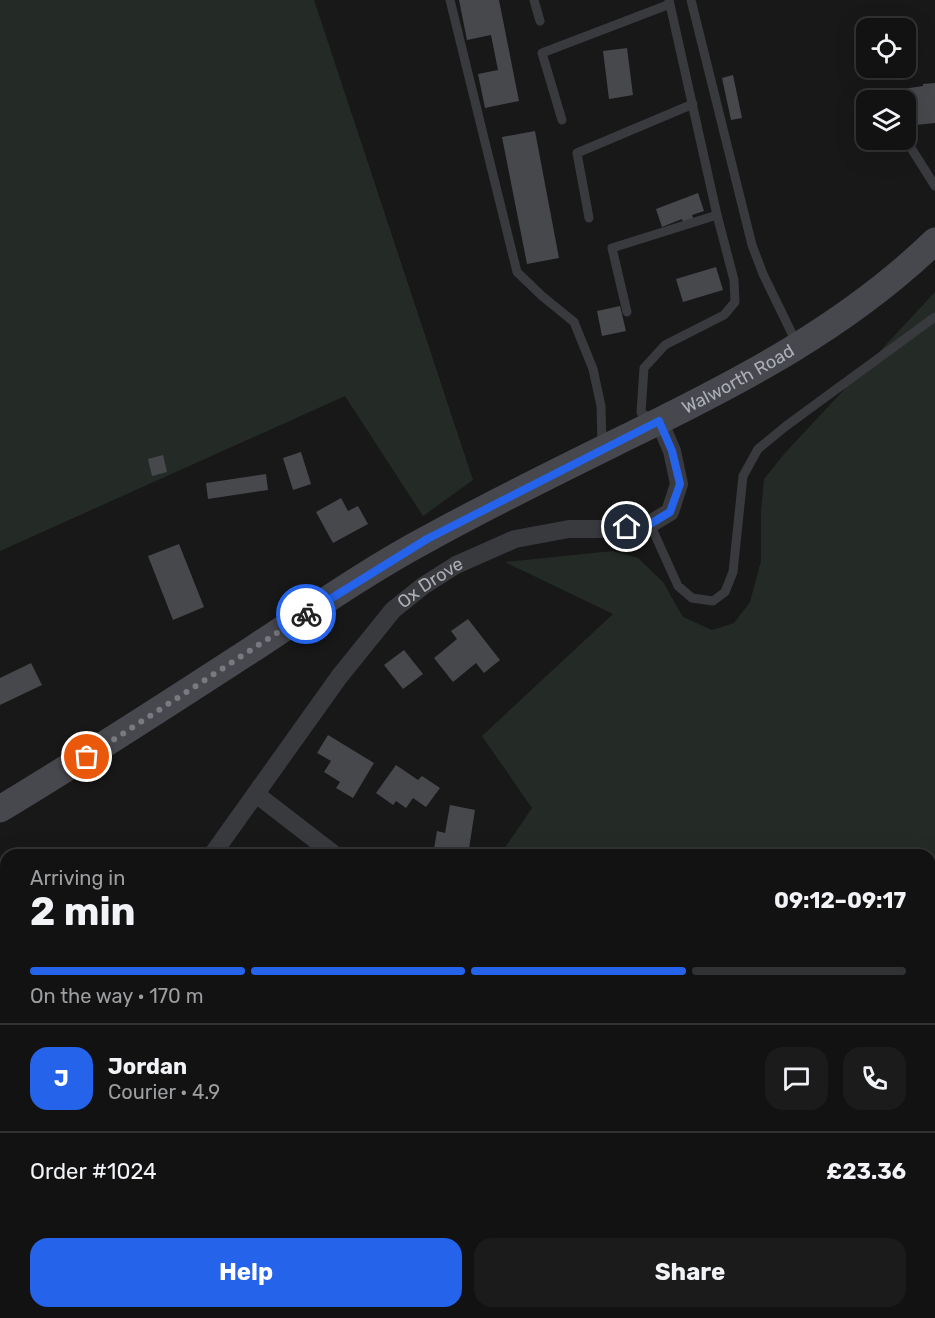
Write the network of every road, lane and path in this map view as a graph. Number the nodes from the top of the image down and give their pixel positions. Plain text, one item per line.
1 (450, 0) edge
2 (534, 0) edge
3 (691, 0) edge
4 (670, 2) edge
5 (540, 21) dead end
6 (693, 104) junction
7 (562, 120) dead end
8 (912, 150) edge
9 (935, 186) edge
10 (717, 215) junction
11 (589, 218) dead end
12 (935, 241) edge
13 (627, 312) dead end
14 (935, 317) edge
15 (798, 346) junction
16 (659, 421) junction
17 (602, 450) junction
18 (650, 524) junction
19 (256, 794) junction
20 (0, 810) edge
21 (216, 849) edge
22 (327, 849) edge

1 - 17 lane
2 - 5 lane
3 - 15 lane
4 - 6 lane
4 - 7 lane
6 - 10 lane
6 - 11 lane
8 - 9 lane
10 - 13 lane
10 - 16 lane
12 - 15 street, Walworth Road
14 - 18 lane
15 - 16 street, Walworth Road
16 - 17 street, Walworth Road
16 - 18 street
17 - 20 street, Walworth Road
18 - 19 street, Ox Drove
19 - 21 street, Ox Drove
19 - 22 street

